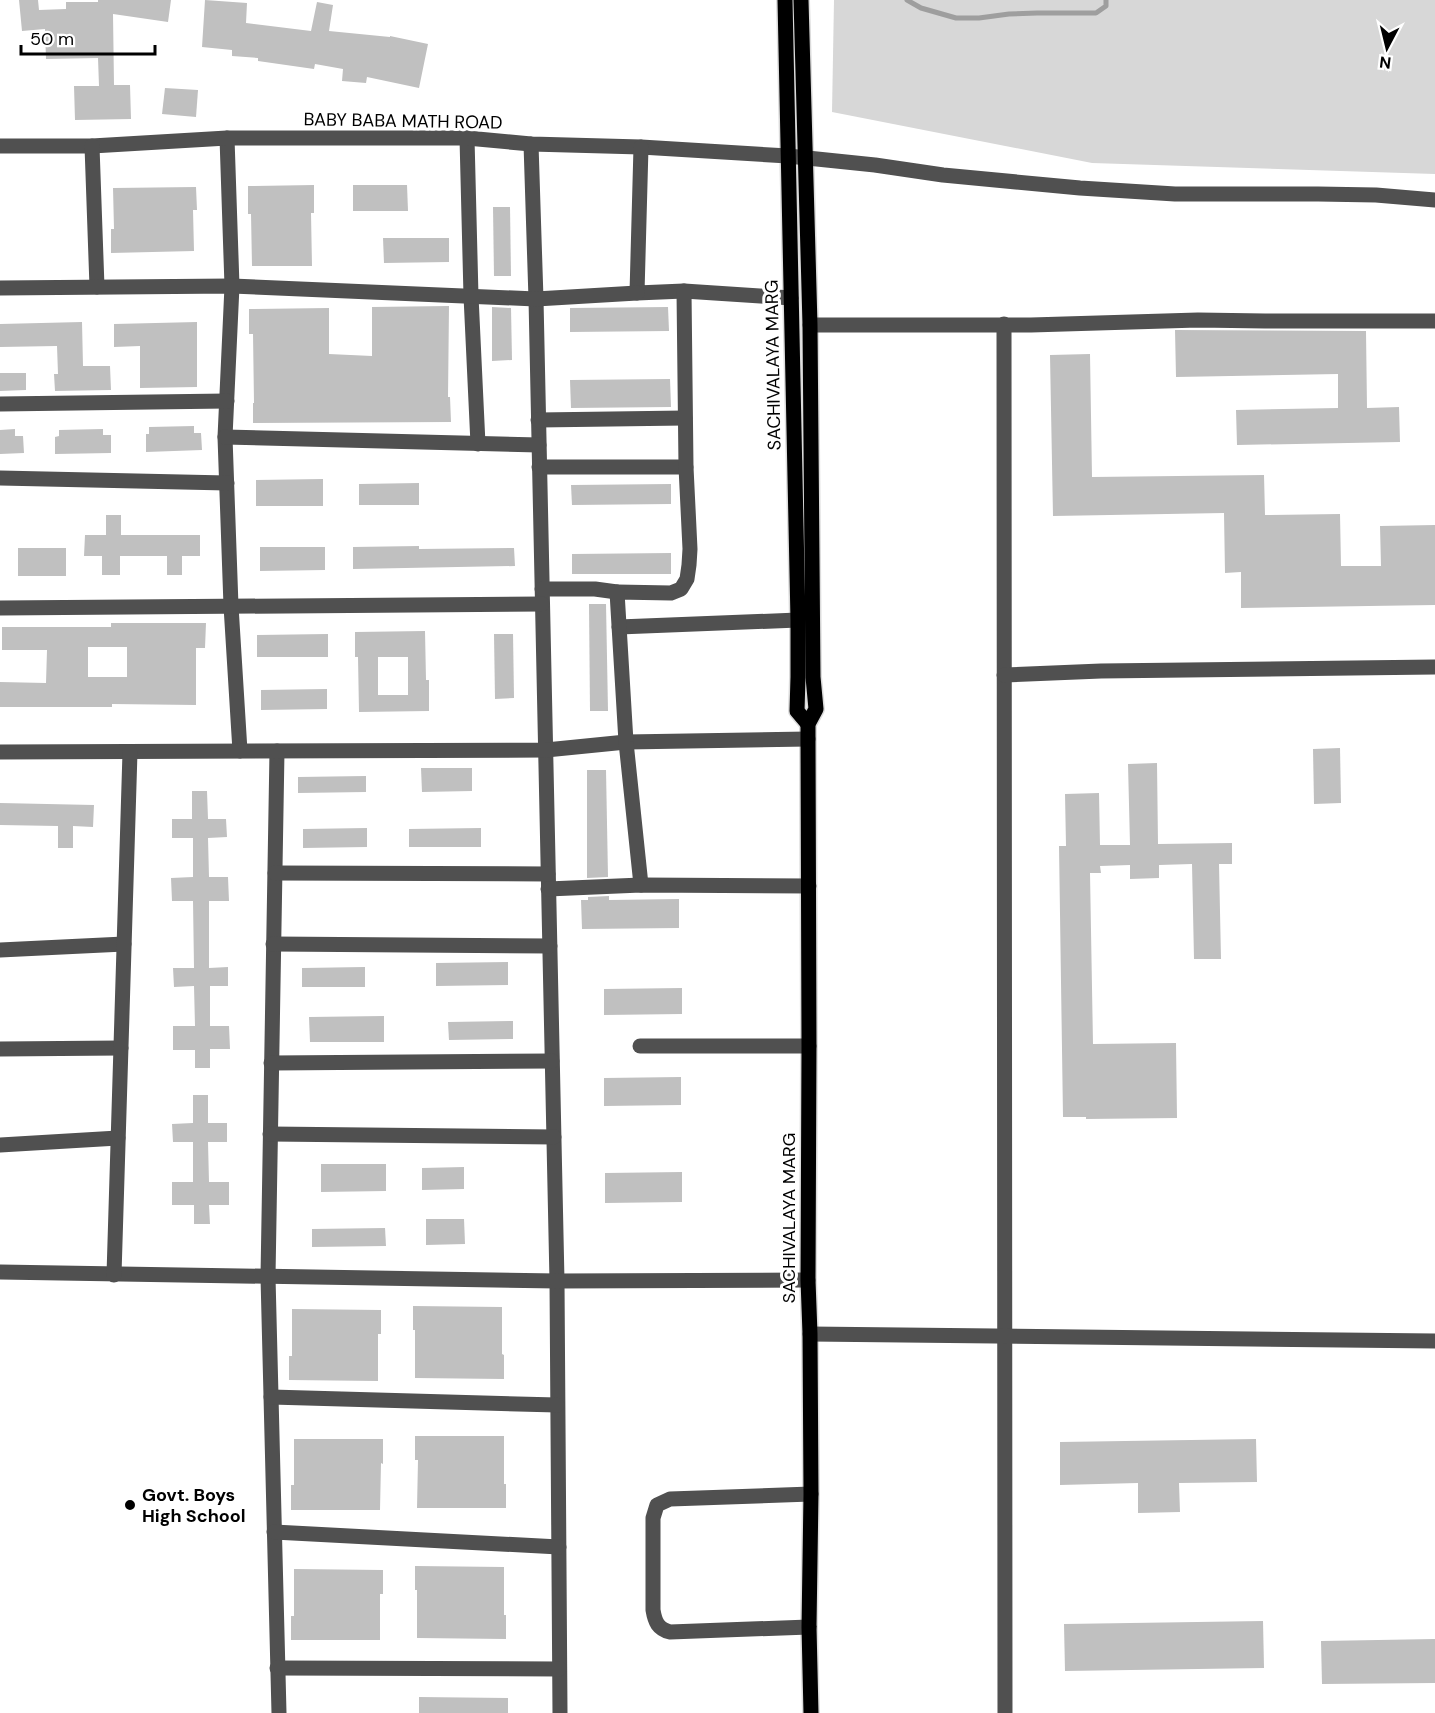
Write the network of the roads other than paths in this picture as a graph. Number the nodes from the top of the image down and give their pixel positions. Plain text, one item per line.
1 (784, 0) edge
2 (801, 0) edge
3 (227, 138) junction
4 (467, 138) junction
5 (531, 144) junction
6 (0, 146) edge
7 (92, 146) junction
8 (641, 147) junction
9 (788, 156) junction
10 (805, 158) junction
11 (1435, 200) edge
12 (97, 286) junction
13 (232, 286) junction
14 (0, 288) edge
15 (684, 291) junction
16 (637, 293) junction
17 (471, 296) junction
18 (791, 298) junction
19 (536, 299) junction
20 (1435, 321) edge
21 (1004, 324) junction
22 (810, 325) junction
23 (227, 401) junction
24 (0, 404) edge
25 (685, 418) junction
26 (538, 420) junction
27 (225, 437) junction
28 (478, 444) junction
29 (539, 445) junction
30 (540, 467) junction
31 (686, 467) junction
32 (0, 478) edge
33 (227, 483) junction
34 (617, 592) junction
35 (542, 596) junction
36 (231, 606) junction
37 (0, 608) edge
38 (798, 620) junction
39 (619, 627) junction
40 (1435, 667) edge
41 (1004, 675) junction
42 (808, 731) junction
43 (626, 742) junction
44 (546, 750) junction
45 (240, 751) junction
46 (277, 751) junction
47 (0, 752) edge
48 (130, 752) junction
49 (275, 873) junction
50 (548, 881) junction
51 (640, 885) junction
52 (809, 886) junction
53 (124, 944) junction
54 (273, 944) junction
55 (550, 946) junction
56 (0, 950) edge
57 (640, 1046) dead end
58 (809, 1046) junction
59 (0, 1048) edge
60 (121, 1048) junction
61 (552, 1061) junction
62 (271, 1064) junction
63 (270, 1134) junction
64 (554, 1137) junction
65 (118, 1138) junction
66 (0, 1145) edge
67 (0, 1272) edge
68 (114, 1275) junction
69 (268, 1277) junction
70 (807, 1280) junction
71 (557, 1281) junction
72 (810, 1334) junction
73 (1005, 1336) junction
74 (1435, 1341) edge
75 (271, 1397) junction
76 (558, 1405) junction
77 (811, 1494) junction
78 (274, 1532) junction
79 (559, 1547) junction
80 (809, 1627) junction
81 (277, 1668) junction
82 (559, 1669) junction
83 (279, 1713) edge
84 (560, 1713) edge
85 (811, 1713) edge
86 (1005, 1713) edge

1 - 9 main road, SACHIVALAYA MARG
2 - 10 main road, SACHIVALAYA MARG
3 - 4 street, BABY BABA MATH ROAD
3 - 7 street, BABY BABA MATH ROAD
3 - 13 street
4 - 5 street, BABY BABA MATH ROAD
4 - 17 street
5 - 8 street, BABY BABA MATH ROAD
5 - 19 street
6 - 7 street, BABY BABA MATH ROAD
7 - 12 street
8 - 9 street, BABY BABA MATH ROAD
8 - 16 street
9 - 10 street, BABY BABA MATH ROAD
9 - 18 main road, SACHIVALAYA MARG
10 - 11 street, BABY BABA MATH ROAD
10 - 22 main road, SACHIVALAYA MARG
12 - 13 street
12 - 14 street
13 - 17 street
13 - 23 street
15 - 16 street
15 - 18 street
15 - 25 street
16 - 19 street
17 - 19 street
17 - 28 street
18 - 38 main road, SACHIVALAYA MARG
19 - 26 street
20 - 21 street
21 - 22 street
21 - 41 street
22 - 42 main road, SACHIVALAYA MARG
23 - 24 street
23 - 27 street
25 - 26 street
25 - 31 street
26 - 29 street
27 - 28 street
27 - 33 street
28 - 29 street
29 - 30 street
30 - 31 street
30 - 35 street
31 - 34 street
32 - 33 street
33 - 36 street
34 - 35 street
34 - 39 street
35 - 36 street
35 - 44 street
36 - 37 street
36 - 45 street
38 - 39 street
38 - 42 main road, SACHIVALAYA MARG
39 - 43 street
40 - 41 street
41 - 73 street
42 - 43 street
42 - 52 main road, SACHIVALAYA MARG
43 - 44 street
43 - 51 street
44 - 46 street
44 - 50 street
45 - 46 street
45 - 48 street
46 - 49 street
47 - 48 street
48 - 53 street
49 - 50 street
49 - 54 street
50 - 51 street
50 - 55 street
51 - 52 street
52 - 58 main road, SACHIVALAYA MARG
53 - 56 street
53 - 60 street
54 - 55 street
54 - 62 street
55 - 61 street
57 - 58 street
58 - 70 main road, SACHIVALAYA MARG
59 - 60 street
60 - 65 street
61 - 62 street
61 - 64 street
62 - 63 street
63 - 64 street
63 - 69 street
64 - 71 street
65 - 66 street
65 - 68 street
67 - 68 street
68 - 69 street
69 - 71 street
69 - 75 street
70 - 71 street
70 - 72 main road, SACHIVALAYA MARG
71 - 76 street
72 - 73 street
72 - 77 main road, SACHIVALAYA MARG
73 - 74 street
73 - 86 street
75 - 76 street
75 - 78 street
76 - 79 street
77 - 80 main road, SACHIVALAYA MARG
77 - 80 street
78 - 79 street
78 - 81 street
79 - 82 street
80 - 85 main road, SACHIVALAYA MARG
81 - 82 street
81 - 83 street
82 - 84 street

